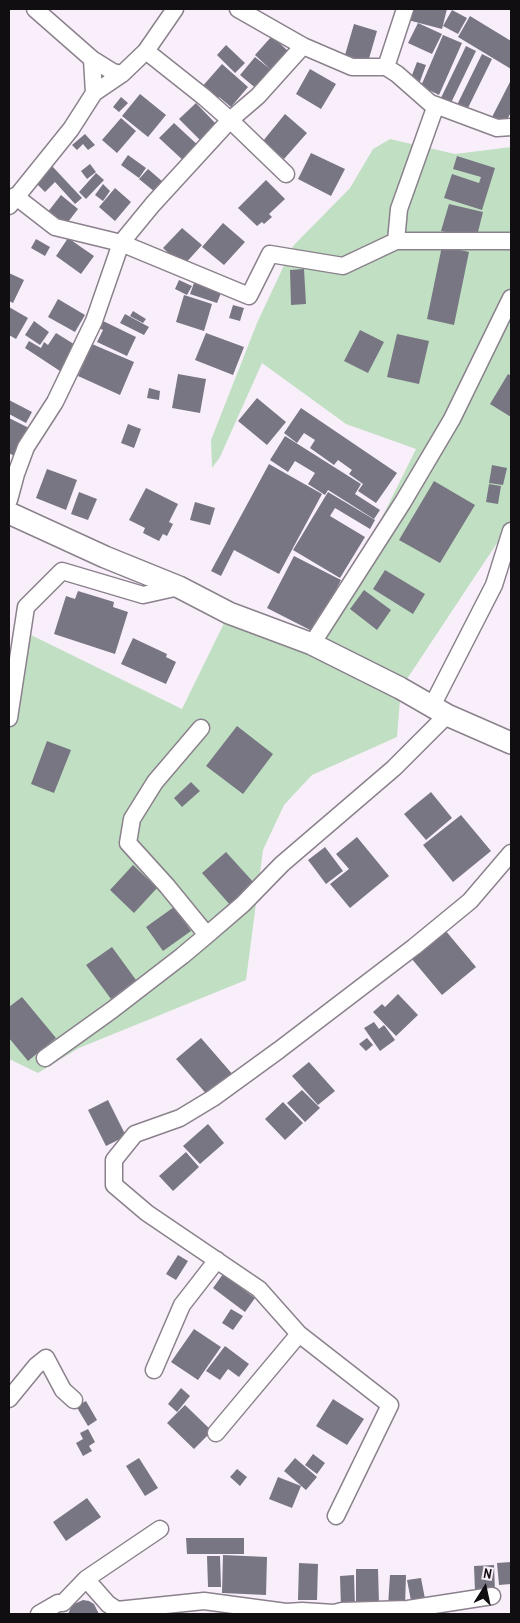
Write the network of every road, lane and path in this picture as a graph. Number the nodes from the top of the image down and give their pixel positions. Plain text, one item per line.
1 (35, 9) edge
2 (174, 9) edge
3 (238, 9) edge
4 (405, 9) edge
5 (303, 46) junction
6 (146, 51) junction
7 (92, 58) junction
8 (386, 67) junction
9 (122, 74) junction
10 (94, 94) junction
11 (436, 105) junction
12 (230, 120) junction
13 (511, 127) edge
14 (286, 174) dead end
15 (12, 201) edge
16 (396, 241) junction
17 (511, 241) edge
18 (121, 243) junction
19 (511, 298) edge
20 (9, 500) edge
21 (9, 513) edge
22 (511, 531) edge
23 (179, 587) junction
24 (312, 644) junction
25 (439, 710) junction
26 (9, 718) edge
27 (201, 728) dead end
28 (511, 743) edge
29 (511, 853) edge
30 (207, 935) junction
31 (45, 1058) dead end
32 (217, 1260) junction
33 (299, 1334) junction
34 (154, 1370) dead end
35 (9, 1399) edge
36 (74, 1400) dead end
37 (216, 1433) dead end
38 (336, 1516) dead end
39 (160, 1529) dead end
40 (86, 1579) junction
41 (492, 1596) dead end
42 (117, 1612) edge
43 (39, 1614) edge

1 - 7 street
2 - 6 street
3 - 5 street
4 - 8 street
5 - 8 street
5 - 12 street
6 - 9 street
6 - 12 street
7 - 9 street
7 - 10 street
8 - 11 street
9 - 10 street
10 - 15 street
11 - 13 street
11 - 16 street
12 - 14 street
12 - 18 street
15 - 18 street
16 - 17 street
16 - 18 street
18 - 20 street
19 - 24 street
21 - 23 street
22 - 25 street
23 - 24 street
23 - 26 street
24 - 25 street
25 - 28 street
25 - 30 street
27 - 30 street
29 - 32 street
30 - 31 street
32 - 33 street
32 - 34 street
33 - 37 street
33 - 38 street
35 - 36 street
39 - 40 street
40 - 42 street
40 - 43 street
41 - 42 street

